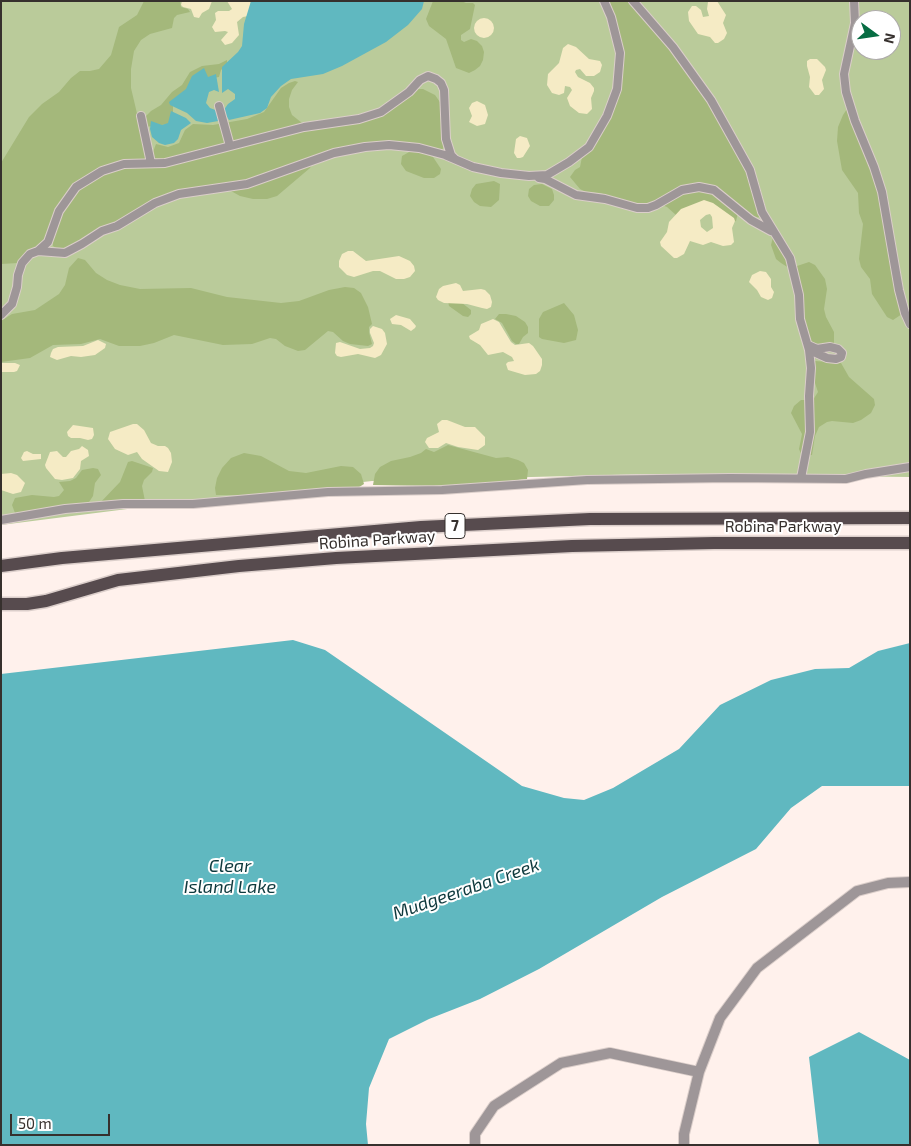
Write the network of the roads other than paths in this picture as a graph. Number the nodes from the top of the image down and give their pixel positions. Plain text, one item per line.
1 (604, 1) edge
2 (633, 1) edge
3 (854, 1) edge
4 (219, 106) dead end
5 (141, 116) dead end
6 (447, 144) junction
7 (230, 146) junction
8 (430, 151) junction
9 (456, 160) junction
10 (151, 163) junction
11 (558, 169) junction
12 (527, 176) junction
13 (558, 185) junction
14 (762, 212) junction
15 (755, 222) junction
16 (774, 233) junction
17 (49, 239) junction
18 (38, 251) junction
19 (57, 252) junction
20 (1, 314) edge
21 (910, 324) edge
22 (910, 467) edge
23 (801, 478) junction
24 (910, 518) edge
25 (1, 520) edge
26 (910, 543) edge
27 (1, 566) edge
28 (1, 604) edge
29 (910, 882) edge
30 (699, 1072) junction
31 (475, 1145) edge
32 (684, 1145) edge

1 - 11 lane
2 - 14 lane
3 - 21 lane
4 - 7 lane
5 - 10 lane
6 - 7 lane
6 - 8 lane
6 - 9 lane
7 - 10 lane
8 - 9 lane
8 - 19 lane
9 - 12 lane
10 - 17 lane
11 - 12 lane
11 - 13 lane
12 - 13 lane
13 - 15 lane
14 - 15 lane
14 - 16 lane
15 - 16 lane
16 - 23 lane
17 - 18 lane
17 - 19 lane
18 - 19 lane
18 - 20 lane
22 - 23 lane
23 - 25 lane
24 - 27 main road, Robina Parkway / 7
26 - 28 main road, Robina Parkway / 7
29 - 30 street
30 - 31 street
30 - 32 street

